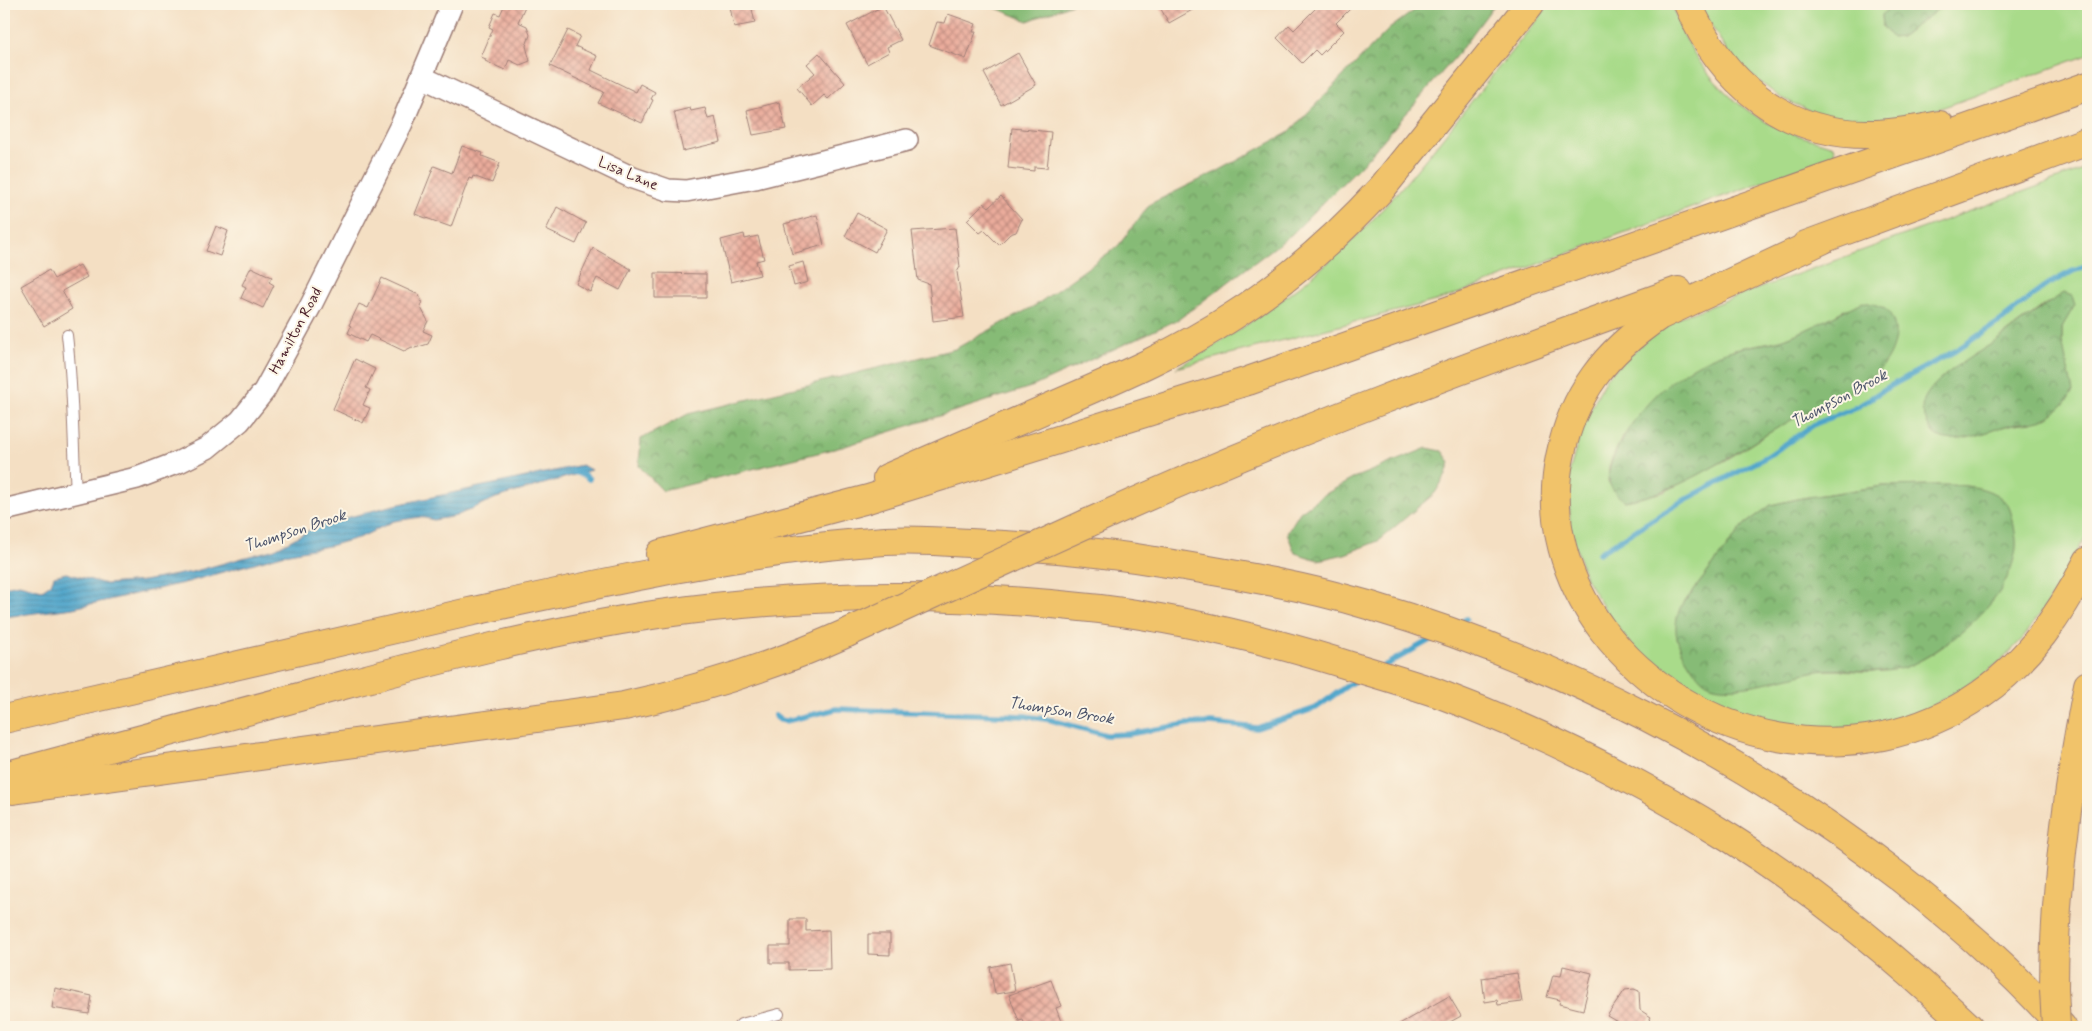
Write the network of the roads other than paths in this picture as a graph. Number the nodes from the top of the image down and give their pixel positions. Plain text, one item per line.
1 (452, 4) edge
2 (1530, 4) edge
3 (1688, 4) edge
4 (422, 77) junction
5 (2088, 86) edge
6 (2040, 104) junction
7 (907, 140) dead end
8 (2088, 142) edge
9 (1822, 240) junction
10 (67, 335) dead end
11 (76, 493) junction
12 (4, 510) edge
13 (789, 521) junction
14 (2088, 561) edge
15 (212, 670) junction
16 (2088, 685) edge
17 (4, 719) edge
18 (4, 776) edge
19 (4, 791) edge
20 (779, 1014) dead end
21 (738, 1027) edge
22 (1969, 1027) edge
23 (2056, 1027) edge
24 (2062, 1027) edge

1 - 4 street, Hamilton Road
2 - 13 highway
3 - 6 highway
4 - 7 street, Lisa Lane
4 - 11 street, Hamilton Road
5 - 6 highway
6 - 13 highway
8 - 9 highway
9 - 14 highway
9 - 19 highway, bridge
10 - 11 lane
11 - 12 street, Hamilton Road
13 - 15 highway
15 - 17 highway
15 - 24 highway
16 - 23 highway, bridge
18 - 22 highway
20 - 21 lane

